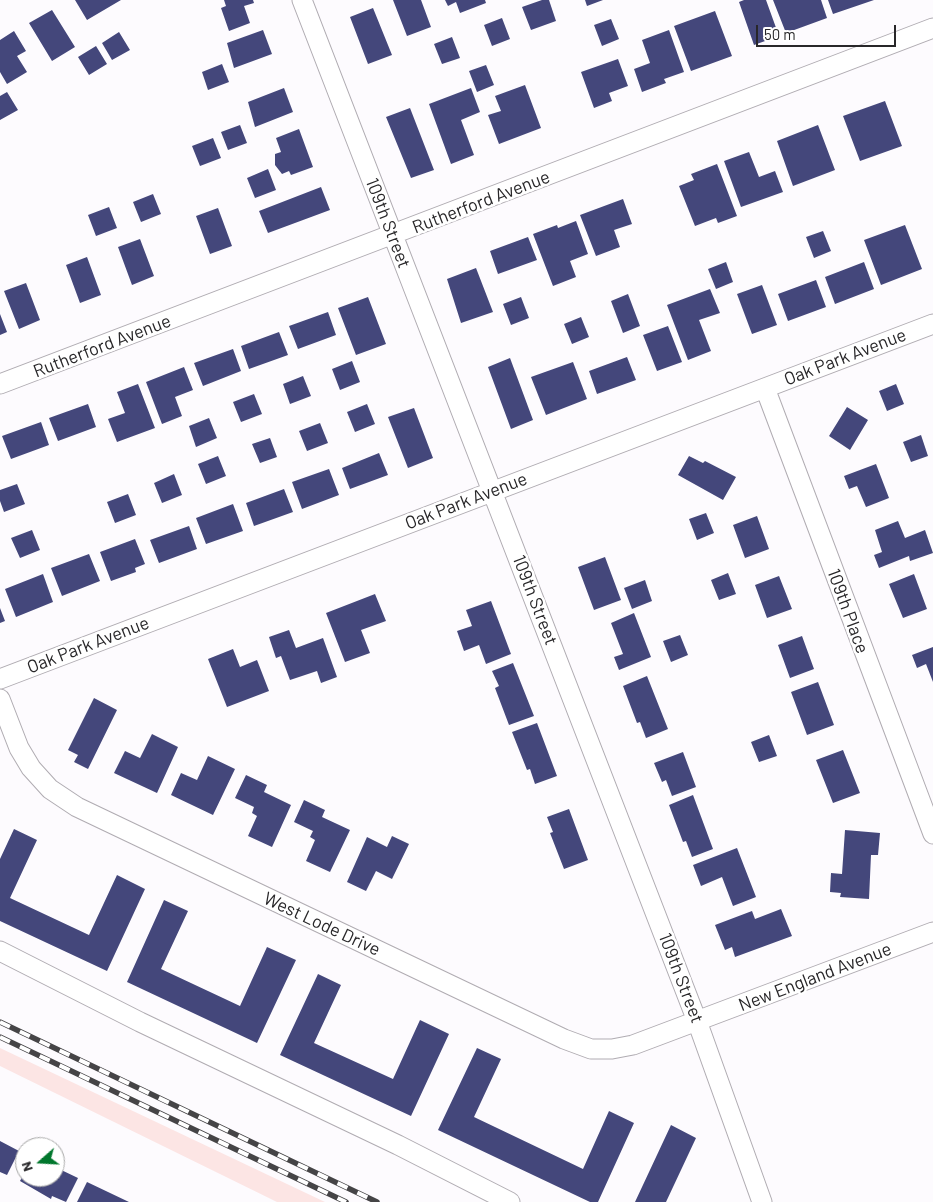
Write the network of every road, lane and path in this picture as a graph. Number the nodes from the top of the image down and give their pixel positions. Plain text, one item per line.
1 (302, 0) edge
2 (933, 28) edge
3 (392, 236) junction
4 (933, 324) edge
5 (0, 384) edge
6 (765, 388) junction
7 (493, 491) junction
8 (0, 679) edge
9 (0, 699) edge
10 (933, 834) edge
11 (933, 932) edge
12 (0, 950) edge
13 (697, 1021) junction
14 (510, 1202) edge
15 (762, 1202) edge

1 - 3 street, 109th Street
2 - 3 street, Rutherford Avenue
3 - 5 street, Rutherford Avenue
3 - 7 street, 109th Street
4 - 6 street, Oak Park Avenue
6 - 7 street, Oak Park Avenue
6 - 10 street, 109th Place
7 - 8 street, Oak Park Avenue
7 - 13 street, 109th Street
9 - 13 street, West Lode Drive
11 - 13 street, New England Avenue
12 - 14 street
13 - 15 street, 109th Street

